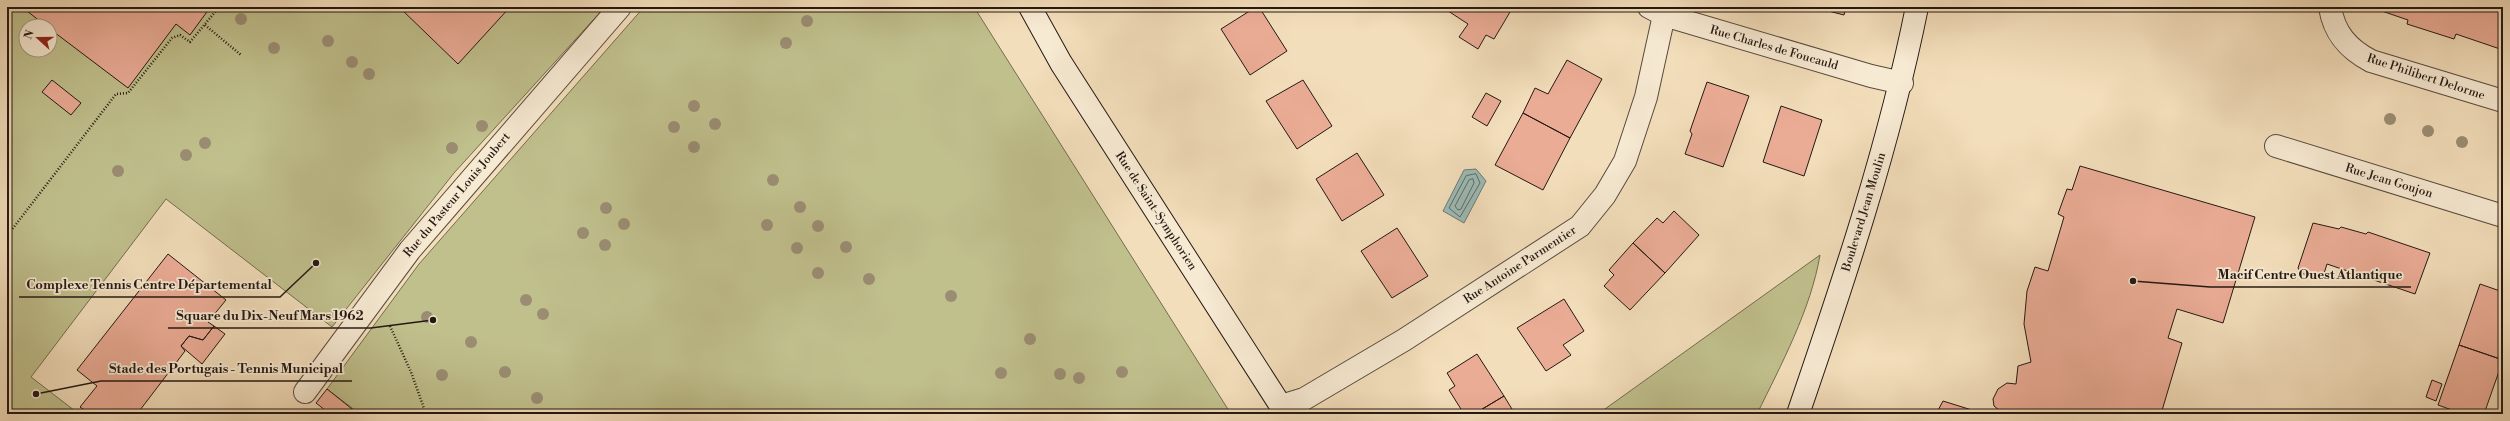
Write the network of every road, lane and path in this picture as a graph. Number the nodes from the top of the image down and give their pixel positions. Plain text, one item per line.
1 (215, 7) edge
2 (620, 7) edge
3 (1030, 7) edge
4 (1917, 7) edge
5 (2330, 7) edge
6 (1656, 11) edge
7 (205, 25) junction
8 (241, 55) dead end
9 (1902, 83) junction
10 (2503, 100) edge
11 (2276, 146) dead end
12 (2503, 216) edge
13 (7, 236) edge
14 (372, 301) junction
15 (305, 392) dead end
16 (1283, 410) edge
17 (426, 414) edge
18 (1798, 414) edge

1 - 7 path
2 - 14 street, Rue du Pasteur Louis Joubert
3 - 16 street, Rue de Saint-Symphorien
4 - 9 street, Boulevard Jean Moulin
5 - 10 street, Rue Philibert Delorme
6 - 9 street, Rue Charles de Foucauld
6 - 16 street, Rue Antoine Parmentier
7 - 8 path
7 - 13 path
9 - 18 street, Boulevard Jean Moulin
11 - 12 street, Rue Jean Goujon
14 - 15 street, Rue du Pasteur Louis Joubert
14 - 17 path

